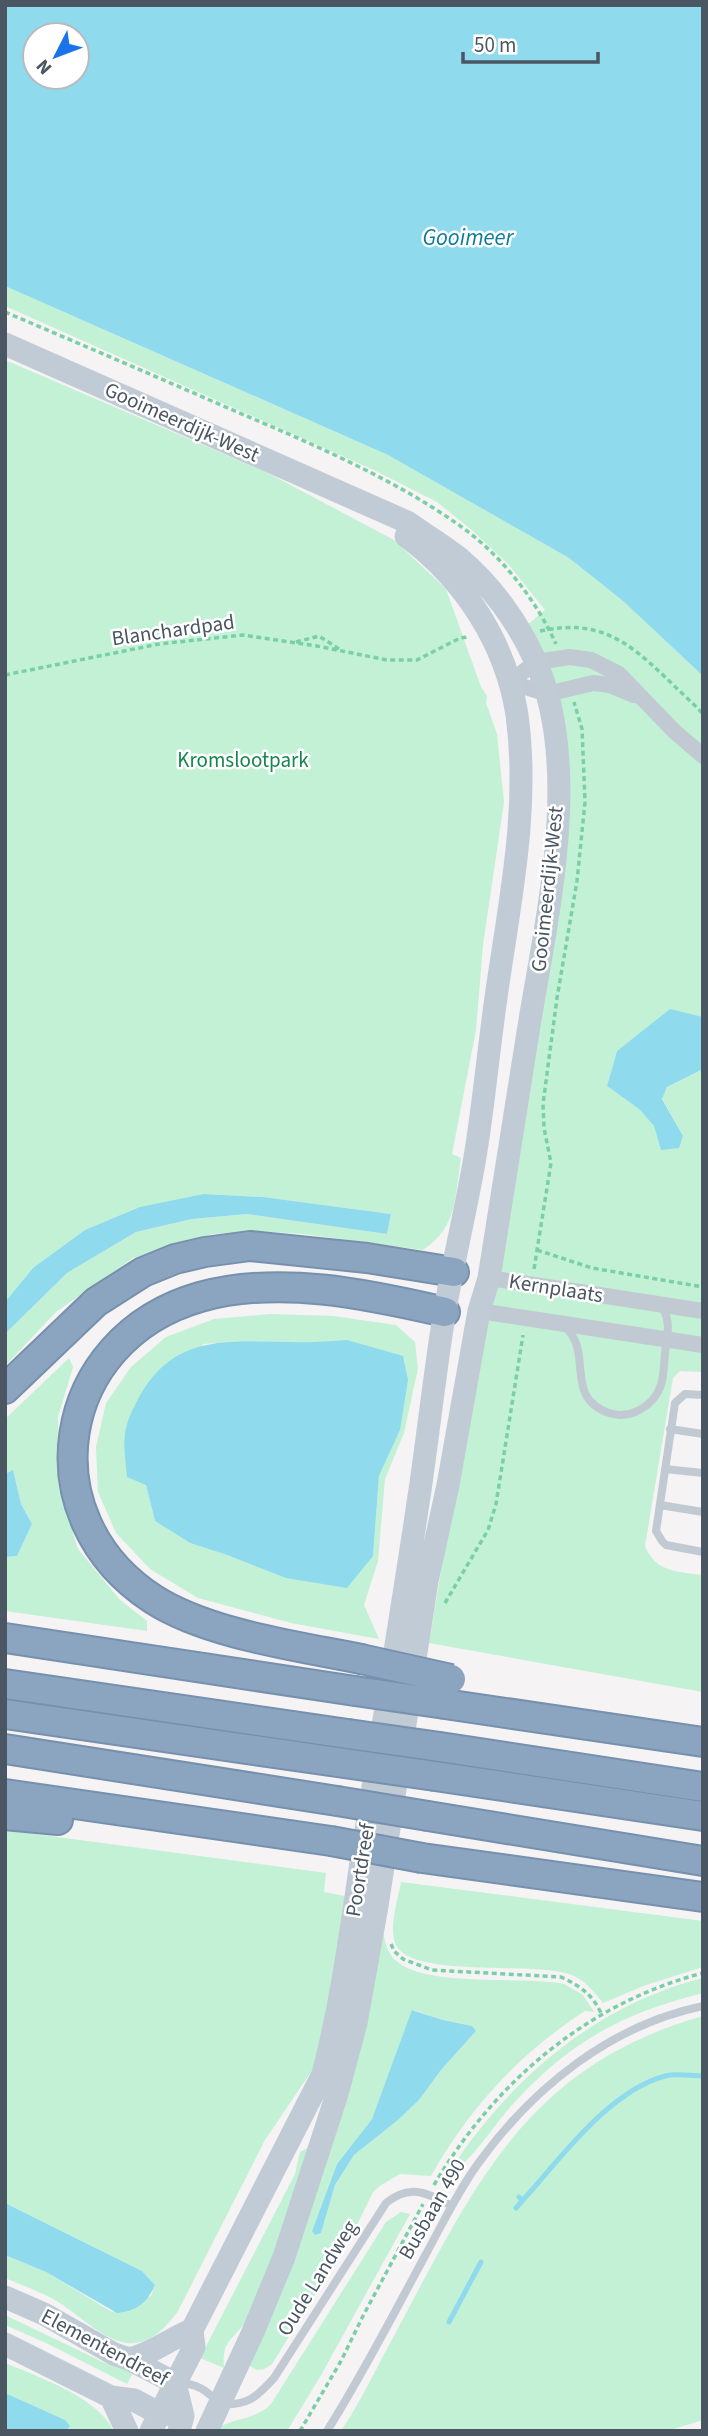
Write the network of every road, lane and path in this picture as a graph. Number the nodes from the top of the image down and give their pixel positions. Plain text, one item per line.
1 (5, 344) edge
2 (358, 501) junction
3 (522, 634) junction
4 (470, 640) dead end
5 (294, 643) junction
6 (341, 651) junction
7 (536, 662) junction
8 (5, 675) edge
9 (510, 682) junction
10 (547, 694) junction
11 (639, 697) junction
12 (703, 714) edge
13 (703, 756) edge
14 (537, 1250) dead end
15 (454, 1272) junction
16 (489, 1278) junction
17 (703, 1287) edge
18 (659, 1304) junction
19 (479, 1311) junction
20 (703, 1311) edge
21 (445, 1312) junction
22 (560, 1323) junction
23 (667, 1340) junction
24 (703, 1345) edge
25 (5, 1389) edge
26 (703, 1395) edge
27 (670, 1429) junction
28 (703, 1434) edge
29 (665, 1469) junction
30 (703, 1473) edge
31 (660, 1505) junction
32 (703, 1512) edge
33 (703, 1552) edge
34 (5, 1638) edge
35 (5, 1684) edge
36 (448, 1691) junction
37 (5, 1714) edge
38 (703, 1742) edge
39 (5, 1749) edge
40 (703, 1787) edge
41 (5, 1794) edge
42 (5, 1815) edge
43 (703, 1816) edge
44 (330, 1850) junction
45 (703, 1861) edge
46 (703, 1897) edge
47 (703, 1973) edge
48 (703, 2006) edge
49 (601, 2013) dead end
50 (452, 2206) junction
51 (5, 2297) edge
52 (192, 2330) junction
53 (5, 2344) edge
54 (129, 2359) junction
55 (175, 2383) junction
56 (111, 2397) junction
57 (219, 2404) junction
58 (155, 2422) edge
59 (181, 2423) edge
60 (127, 2431) edge
61 (206, 2431) edge
62 (327, 2431) edge

1 - 2 main road, Gooimeerdijk-West
2 - 3 main road, Gooimeerdijk-West
2 - 9 main road, Gooimeerdijk-West
3 - 7 main road, Gooimeerdijk-West
3 - 12 path
4 - 6 path, Blanchardpad
5 - 6 path, Blanchardpad
5 - 6 path
5 - 8 path, Blanchardpad
7 - 9 street
7 - 10 main road, Gooimeerdijk-West
7 - 11 street
9 - 10 street
9 - 15 main road, Gooimeerdijk-West
10 - 11 street
10 - 16 main road, Gooimeerdijk-West
11 - 13 street
14 - 17 path
15 - 16 main road, Kernplaats
15 - 21 main road, Poortdreef
15 - 25 highway
16 - 18 street, Kernplaats
16 - 19 main road, Poortdreef
18 - 20 street, Kernplaats
18 - 23 lane, Kernplaats
19 - 21 main road, Kernplaats
19 - 22 street, Kernplaats
19 - 57 main road, Poortdreef
21 - 36 highway, bridge
21 - 52 main road, Poortdreef
22 - 23 street, Kernplaats
22 - 23 lane, Kernplaats
23 - 24 street, Kernplaats
26 - 27 lane
27 - 28 lane
27 - 29 lane
29 - 30 lane
29 - 31 lane
31 - 32 lane
31 - 33 lane
34 - 36 highway, bridge
35 - 40 highway, bridge
36 - 38 highway
37 - 43 highway, bridge
39 - 45 highway, bridge
41 - 44 highway
42 - 44 highway
44 - 46 highway, bridge
47 - 49 path
48 - 50 lane, Busbaan 490
50 - 57 lane, Oude Landweg
50 - 62 lane, Busbaan 490
51 - 54 main road, Elementendreef
52 - 54 main road
52 - 55 main road, Poortdreef
53 - 56 main road, Elementendreef
54 - 55 main road, Elementendreef
55 - 57 lane
55 - 58 main road, Poortdreef
55 - 59 main road, Elementendreef
56 - 58 main road, Elementendreef
56 - 60 main road
57 - 59 main road, Elementendreef
57 - 61 main road, Poortdreef
58 - 59 main road, Elementendreef

